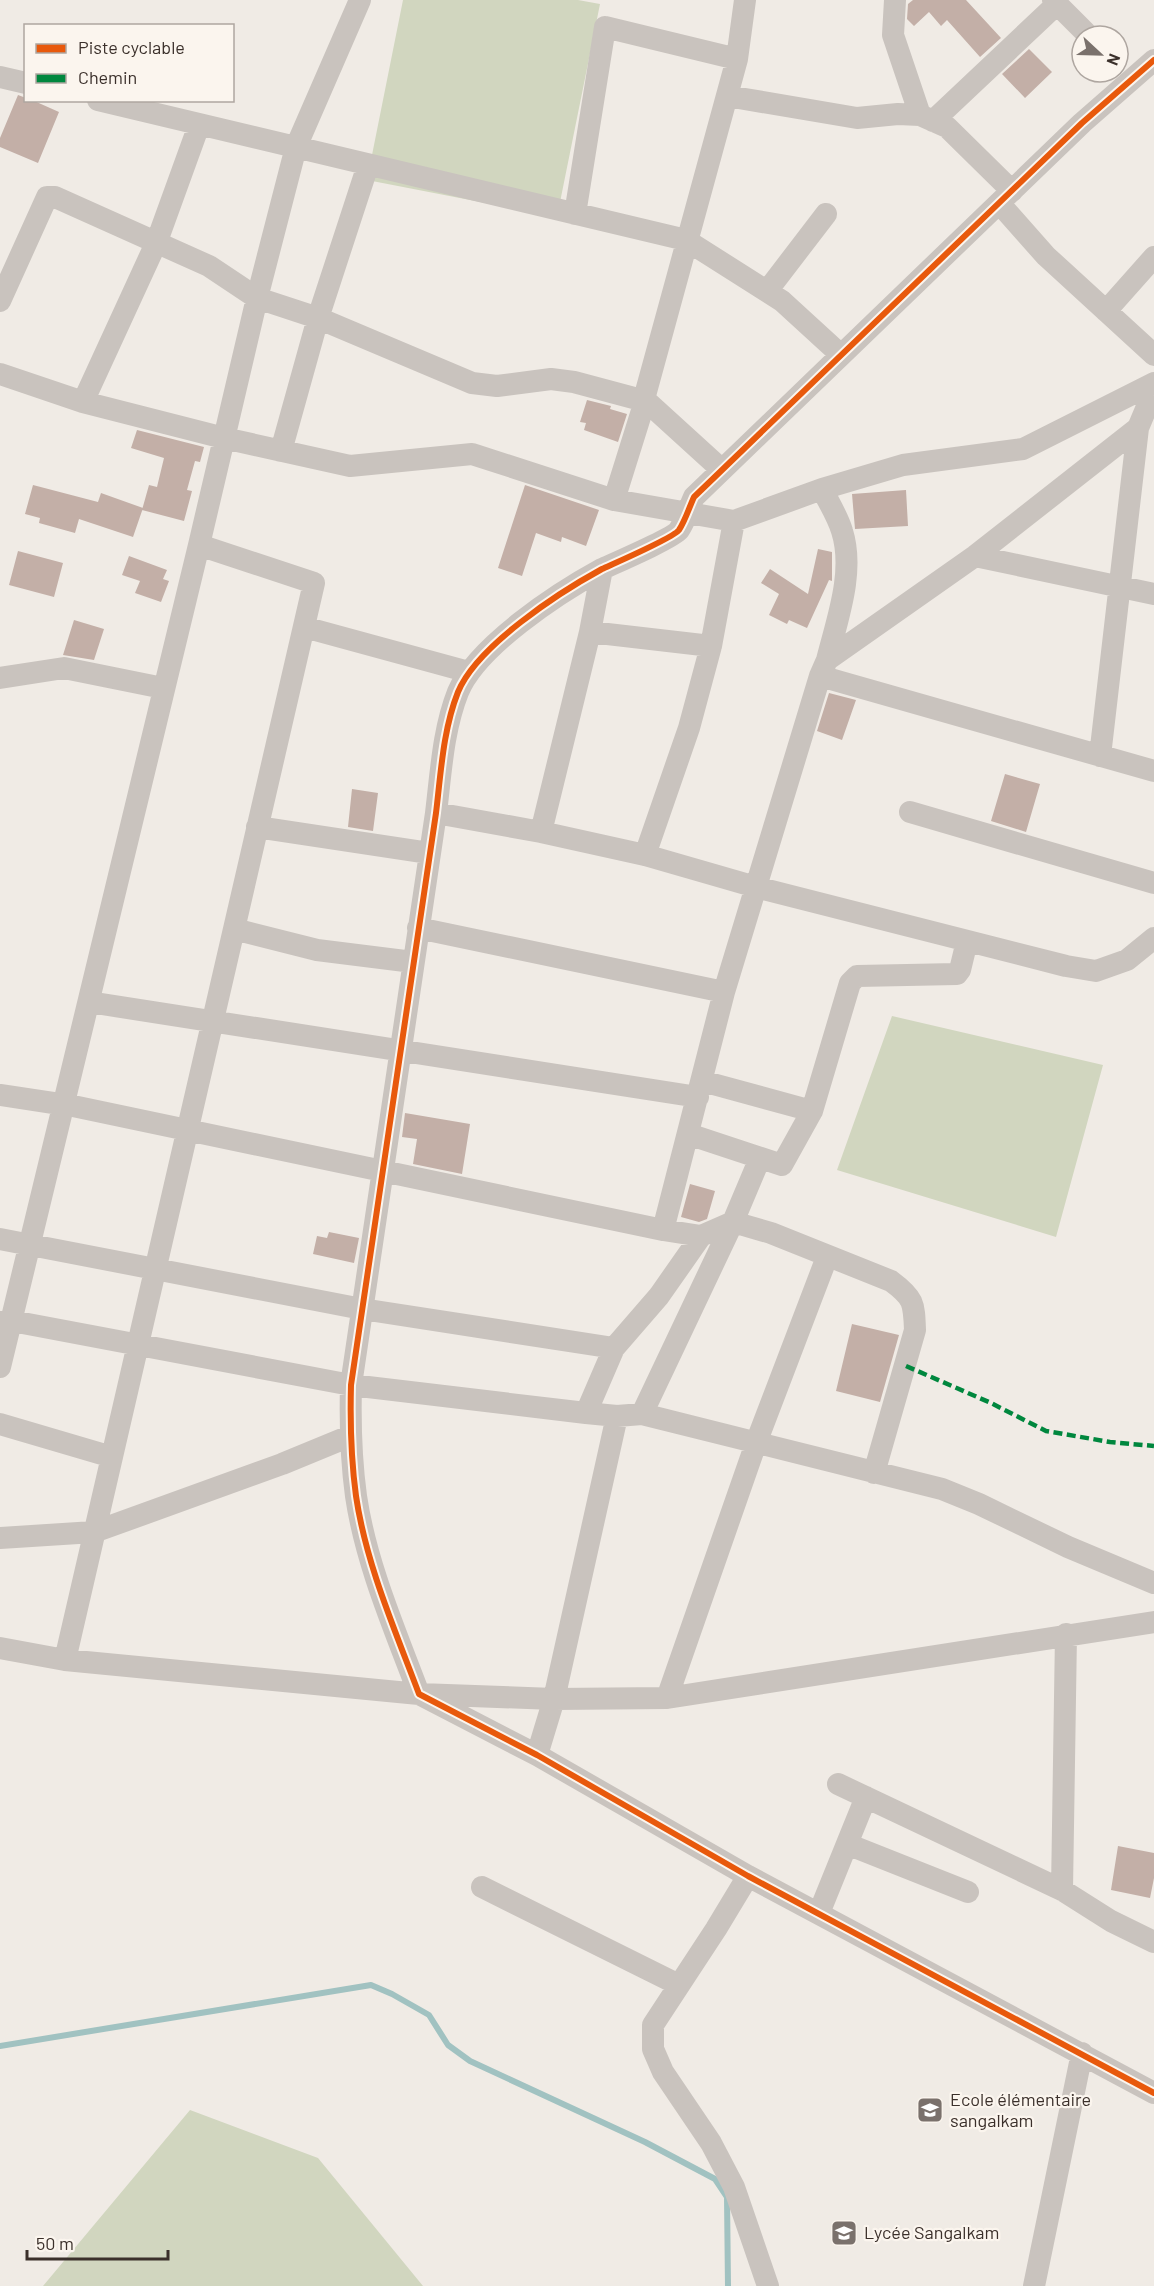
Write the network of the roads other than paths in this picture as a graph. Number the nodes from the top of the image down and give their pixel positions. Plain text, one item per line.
1 (360, 0) edge
2 (745, 0) edge
3 (895, 0) edge
4 (1055, 2) edge
5 (1077, 24) edge
6 (737, 59) junction
7 (1154, 60) edge
8 (1130, 70) edge
9 (0, 77) edge
10 (24, 83) edge
11 (1115, 84) edge
12 (727, 96) junction
13 (106, 102) edge
14 (927, 118) junction
15 (199, 124) junction
16 (296, 147) junction
17 (368, 165) junction
18 (1005, 197) junction
19 (575, 214) junction
20 (826, 214) dead end
21 (686, 240) junction
22 (157, 241) junction
23 (1154, 257) edge
24 (767, 291) junction
25 (257, 298) junction
26 (0, 301) edge
27 (1106, 311) junction
28 (318, 318) junction
29 (1154, 355) edge
30 (842, 356) junction
31 (0, 374) edge
32 (1154, 383) edge
33 (1154, 390) edge
34 (645, 401) junction
35 (83, 402) junction
36 (1138, 428) junction
37 (224, 438) junction
38 (281, 451) junction
39 (723, 470) junction
40 (822, 489) junction
41 (614, 500) junction
42 (687, 513) junction
43 (734, 521) junction
44 (199, 545) junction
45 (975, 556) junction
46 (602, 570) junction
47 (1120, 587) junction
48 (1154, 594) edge
49 (304, 627) junction
50 (590, 632) junction
51 (711, 646) junction
52 (824, 668) junction
53 (469, 672) junction
54 (0, 678) edge
55 (163, 688) junction
56 (1100, 756) junction
57 (1154, 771) edge
58 (909, 812) dead end
59 (436, 813) junction
60 (257, 827) junction
61 (541, 832) junction
62 (429, 853) junction
63 (645, 855) junction
64 (1154, 883) edge
65 (756, 887) junction
66 (418, 928) junction
67 (234, 929) junction
68 (1154, 938) edge
69 (967, 941) junction
70 (413, 962) junction
71 (724, 992) junction
72 (88, 1002) junction
73 (212, 1021) junction
74 (400, 1050) junction
75 (700, 1089) junction
76 (0, 1095) edge
77 (64, 1104) junction
78 (812, 1111) junction
79 (187, 1130) junction
80 (688, 1134) junction
81 (760, 1158) junction
82 (383, 1171) junction
83 (733, 1222) junction
84 (663, 1230) junction
85 (701, 1236) junction
86 (0, 1239) edge
87 (30, 1245) junction
88 (827, 1257) junction
89 (155, 1269) junction
90 (362, 1309) junction
91 (6, 1322) edge
92 (137, 1345) junction
93 (614, 1348) junction
94 (0, 1367) edge
95 (351, 1385) junction
96 (586, 1413) junction
97 (642, 1414) junction
98 (617, 1416) junction
99 (0, 1424) edge
100 (350, 1436) junction
101 (756, 1443) junction
102 (112, 1456) junction
103 (874, 1473) junction
104 (94, 1532) junction
105 (0, 1538) edge
106 (1154, 1583) edge
107 (1154, 1622) edge
108 (1066, 1634) junction
109 (0, 1648) edge
110 (65, 1660) junction
111 (419, 1694) junction
112 (667, 1698) junction
113 (554, 1699) junction
114 (537, 1755) junction
115 (837, 1784) dead end
116 (866, 1797) junction
117 (847, 1844) junction
118 (748, 1876) junction
119 (482, 1887) dead end
120 (1062, 1890) junction
121 (968, 1892) dead end
122 (819, 1913) junction
123 (1154, 1942) edge
124 (679, 1985) junction
125 (1082, 2053) junction
126 (1154, 2093) edge
127 (768, 2286) edge
128 (1034, 2286) edge

1 - 16 street
2 - 6 street
3 - 14 street
4 - 5 street
4 - 14 street
6 - 12 street
6 - 19 street
7 - 8 street
9 - 10 street
11 - 18 street
12 - 14 street
12 - 21 street
13 - 15 street
14 - 18 street
15 - 16 street
15 - 22 street
16 - 17 street
16 - 25 street
17 - 19 street
17 - 28 street
18 - 27 street
18 - 30 street
19 - 21 street
20 - 24 street
21 - 24 street
21 - 34 street
22 - 25 street
22 - 26 street
22 - 35 street
23 - 27 street
24 - 30 street
25 - 28 street
25 - 37 street
27 - 29 street
28 - 34 street
28 - 38 street
30 - 39 street
31 - 35 street
32 - 40 street
33 - 36 street
34 - 39 street
34 - 41 street
35 - 37 street
36 - 45 street
36 - 47 street
37 - 38 street
37 - 44 street
38 - 41 street
39 - 42 street
40 - 43 street
40 - 52 street
41 - 42 street
42 - 43 street
42 - 46 street
43 - 51 street
44 - 49 street
44 - 55 street
45 - 47 street
45 - 52 street
46 - 50 street
46 - 53 street
47 - 48 street
47 - 56 street
49 - 53 street
49 - 60 street
50 - 51 street
50 - 61 street
51 - 63 street
52 - 56 street
52 - 65 street
53 - 59 street
54 - 55 street
55 - 72 street
56 - 57 street
58 - 64 street
59 - 61 street
59 - 62 street
60 - 62 street
60 - 67 street
61 - 63 street
62 - 66 street
63 - 65 street
65 - 69 street
65 - 71 street
66 - 70 street
66 - 71 street
67 - 70 street
67 - 73 street
68 - 69 street
69 - 78 street
70 - 74 street
71 - 75 street
72 - 73 street
72 - 77 street
73 - 74 street
73 - 79 street
74 - 75 street
74 - 82 street
75 - 78 street
75 - 80 street
76 - 77 street
77 - 79 street
77 - 87 street
78 - 81 street
79 - 82 street
79 - 89 street
80 - 81 street
80 - 84 street
81 - 83 street
82 - 84 street
82 - 90 street
83 - 85 street
83 - 88 street
83 - 97 street
84 - 85 street
85 - 93 street
86 - 87 street
87 - 89 street
87 - 91 street
88 - 101 street
88 - 103 street
89 - 90 street
89 - 92 street
90 - 93 street
90 - 95 street
91 - 92 street
91 - 94 street
92 - 95 street
92 - 102 street
93 - 96 street
95 - 96 street
95 - 100 street
96 - 98 street
97 - 98 street
97 - 101 street
98 - 113 street
99 - 102 street
100 - 104 street
100 - 111 street
101 - 103 street
101 - 112 street
102 - 104 street
103 - 106 street
104 - 105 street
104 - 110 street
107 - 108 street
108 - 112 street
108 - 120 street
109 - 110 street
110 - 111 street
111 - 113 street
111 - 114 street
112 - 113 street
113 - 114 street
114 - 118 street
115 - 116 street
116 - 117 street
116 - 120 street
117 - 121 street
117 - 122 street
118 - 122 street
118 - 124 street
119 - 124 street
120 - 123 street
122 - 125 street
124 - 127 street
125 - 126 street
125 - 128 street

